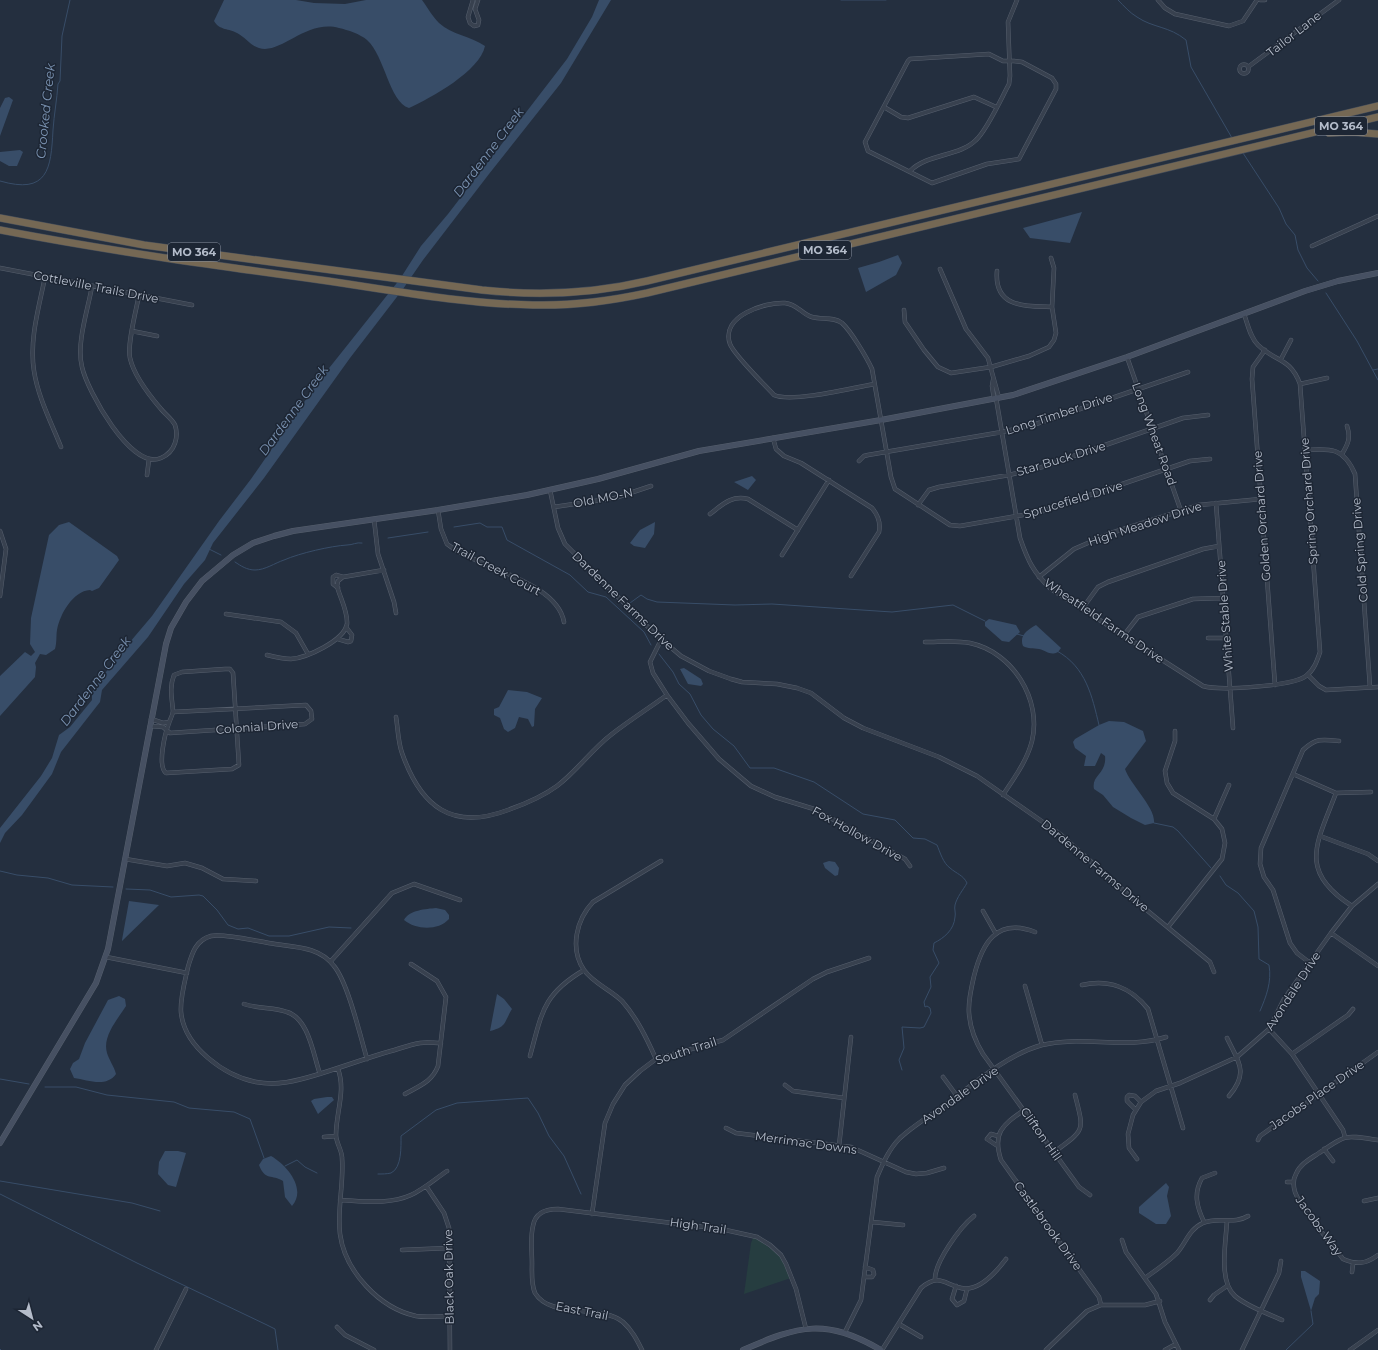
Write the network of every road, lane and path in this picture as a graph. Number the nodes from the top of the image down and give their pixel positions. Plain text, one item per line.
1 (473, 0) edge
2 (478, 0) edge
3 (1017, 0) edge
4 (1158, 0) edge
5 (1257, 0) edge
6 (1260, 0) edge
7 (1265, 0) edge
8 (1339, 0) edge
9 (1010, 61) junction
10 (1248, 67) dead end
11 (1378, 100) edge
12 (1378, 106) edge
13 (884, 107) junction
14 (996, 107) junction
15 (1332, 116) junction
16 (1378, 117) edge
17 (1378, 134) edge
18 (1305, 135) junction
19 (910, 171) junction
20 (1378, 216) edge
21 (0, 218) edge
22 (0, 230) edge
23 (1312, 246) dead end
24 (1051, 258) dead end
25 (0, 268) edge
26 (940, 269) dead end
27 (997, 271) dead end
28 (1378, 274) edge
29 (45, 277) junction
30 (92, 286) junction
31 (139, 295) junction
32 (192, 305) dead end
33 (1052, 307) junction
34 (904, 310) dead end
35 (1244, 314) junction
36 (132, 331) junction
37 (157, 336) dead end
38 (1291, 340) dead end
39 (1265, 350) junction
40 (1127, 357) junction
41 (1281, 359) junction
42 (991, 367) junction
43 (1188, 372) dead end
44 (1327, 378) dead end
45 (874, 384) junction
46 (1300, 384) junction
47 (1137, 388) junction
48 (996, 398) junction
49 (1208, 415) dead end
50 (178, 419) dead end
51 (881, 420) junction
52 (173, 422) junction
53 (1347, 426) dead end
54 (1153, 430) junction
55 (1002, 432) junction
56 (772, 438) junction
57 (60, 447) dead end
58 (1306, 450) junction
59 (886, 452) junction
60 (1342, 454) junction
61 (149, 459) junction
62 (1210, 459) dead end
63 (859, 461) dead end
64 (1167, 471) junction
65 (147, 475) dead end
66 (1009, 475) junction
67 (830, 480) junction
68 (651, 486) dead end
69 (550, 490) junction
70 (1261, 499) junction
71 (1216, 503) junction
72 (918, 505) junction
73 (554, 507) junction
74 (438, 510) junction
75 (1181, 511) junction
76 (710, 514) dead end
77 (1016, 517) junction
78 (374, 519) junction
79 (798, 530) junction
80 (0, 531) edge
81 (1219, 546) junction
82 (782, 555) dead end
83 (384, 570) junction
84 (851, 576) dead end
85 (343, 577) junction
86 (1039, 577) junction
87 (338, 588) junction
88 (0, 596) edge
89 (1224, 598) junction
90 (1082, 609) junction
91 (396, 613) dead end
92 (226, 614) dead end
93 (564, 622) dead end
94 (346, 627) junction
95 (1124, 635) junction
96 (338, 638) junction
97 (1208, 638) dead end
98 (1226, 638) junction
99 (661, 640) junction
100 (924, 642) dead end
101 (308, 654) junction
102 (267, 655) dead end
103 (1308, 675) junction
104 (1276, 685) junction
105 (1230, 687) junction
106 (1370, 687) junction
107 (1378, 687) edge
108 (667, 695) junction
109 (237, 709) junction
110 (174, 712) junction
111 (396, 717) dead end
112 (151, 719) junction
113 (169, 722) junction
114 (150, 726) junction
115 (1233, 728) dead end
116 (237, 729) junction
117 (167, 731) junction
118 (1175, 731) dead end
119 (1339, 740) dead end
120 (1293, 774) junction
121 (1229, 784) dead end
122 (1371, 792) dead end
123 (1336, 793) junction
124 (1003, 795) junction
125 (1214, 819) junction
126 (1320, 836) junction
127 (124, 859) junction
128 (1378, 861) edge
129 (661, 862) dead end
130 (1254, 864) dead end
131 (1260, 864) junction
132 (910, 866) dead end
133 (256, 881) dead end
134 (1378, 884) edge
135 (460, 900) dead end
136 (1352, 906) junction
137 (983, 911) dead end
138 (1168, 927) junction
139 (1035, 932) dead end
140 (1331, 933) junction
141 (996, 934) junction
142 (106, 957) junction
143 (869, 958) dead end
144 (331, 961) junction
145 (1310, 963) junction
146 (411, 964) dead end
147 (1378, 966) edge
148 (584, 970) junction
149 (1214, 972) dead end
150 (186, 973) junction
151 (1082, 985) dead end
152 (1024, 986) dead end
153 (244, 1004) dead end
154 (1353, 1009) dead end
155 (1269, 1029) junction
156 (851, 1037) dead end
157 (1166, 1037) dead end
158 (1227, 1038) dead end
159 (1157, 1040) junction
160 (441, 1043) junction
161 (1042, 1046) junction
162 (1378, 1052) edge
163 (1292, 1054) junction
164 (530, 1056) dead end
165 (1237, 1057) junction
166 (367, 1059) junction
167 (656, 1059) junction
168 (338, 1069) junction
169 (995, 1070) junction
170 (320, 1074) junction
171 (943, 1077) dead end
172 (785, 1085) dead end
173 (1169, 1086) junction
174 (405, 1094) dead end
175 (1075, 1094) dead end
176 (1319, 1095) junction
177 (957, 1096) junction
178 (1229, 1096) dead end
179 (844, 1098) junction
180 (1141, 1102) junction
181 (1024, 1110) junction
182 (1136, 1110) junction
183 (726, 1128) dead end
184 (1183, 1128) dead end
185 (324, 1136) dead end
186 (336, 1136) junction
187 (998, 1136) junction
188 (1345, 1137) junction
189 (1258, 1140) dead end
190 (1378, 1140) edge
191 (0, 1143) edge
192 (996, 1145) junction
193 (839, 1146) junction
194 (1324, 1149) junction
195 (1054, 1152) junction
196 (1137, 1159) dead end
197 (883, 1161) junction
198 (1333, 1161) dead end
199 (944, 1168) dead end
200 (447, 1171) dead end
201 (1216, 1172) dead end
202 (1287, 1182) dead end
203 (1293, 1182) junction
204 (426, 1186) junction
205 (1090, 1195) dead end
206 (1378, 1198) edge
207 (340, 1200) junction
208 (1364, 1201) dead end
209 (592, 1214) junction
210 (974, 1216) dead end
211 (1248, 1216) dead end
212 (534, 1220) joint
213 (1227, 1221) junction
214 (872, 1222) junction
215 (1204, 1222) junction
216 (903, 1225) dead end
217 (1122, 1240) dead end
218 (449, 1248) junction
219 (402, 1250) dead end
220 (1378, 1255) edge
221 (1006, 1258) dead end
222 (1281, 1261) dead end
223 (1353, 1264) junction
224 (865, 1267) junction
225 (1352, 1272) dead end
226 (864, 1277) junction
227 (1145, 1278) junction
228 (935, 1280) junction
229 (956, 1286) junction
230 (1227, 1286) junction
231 (186, 1289) dead end
232 (966, 1289) junction
233 (1210, 1300) dead end
234 (1160, 1301) junction
235 (1101, 1305) junction
236 (1261, 1310) junction
237 (449, 1316) junction
238 (1282, 1320) dead end
239 (899, 1324) junction
240 (337, 1327) dead end
241 (806, 1328) junction
242 (1378, 1330) edge
243 (845, 1332) junction
244 (921, 1337) dead end
245 (1176, 1344) junction
246 (156, 1350) edge
247 (374, 1350) edge
248 (450, 1350) edge
249 (642, 1350) edge
250 (743, 1350) edge
251 (882, 1350) edge
252 (1046, 1350) edge
253 (1165, 1350) edge
254 (1179, 1350) edge
255 (1242, 1350) edge
256 (1350, 1350) edge

1 - 2 street
3 - 9 street
4 - 5 street
6 - 7 street
8 - 10 street, Tailor Lane
9 - 13 street
9 - 14 street
9 - 19 street
11 - 15 highway
12 - 15 highway, MO 364
13 - 14 street
13 - 19 street
14 - 19 street
15 - 21 highway, MO 364
16 - 18 highway, MO 364
17 - 18 highway
18 - 22 highway, MO 364
20 - 23 street
24 - 33 street
25 - 29 street, Cottleville Trails Drive
26 - 42 street, Wheatfield Farms Drive
27 - 33 street
28 - 35 main road
29 - 30 street, Cottleville Trails Drive
29 - 57 street
30 - 31 street, Cottleville Trails Drive
30 - 61 street
31 - 32 street, Cottleville Trails Drive
31 - 36 street
33 - 42 street
34 - 42 street
35 - 39 street, Spring Orchard Drive
35 - 40 main road
36 - 37 street
36 - 52 street
38 - 41 street
39 - 41 street, Spring Orchard Drive
39 - 70 street, Golden Orchard Drive
40 - 47 street, Long Wheat Road
40 - 48 main road
41 - 46 street, Spring Orchard Drive
42 - 48 street, Wheatfield Farms Drive
43 - 47 street, Long Timber Drive
44 - 46 street
45 - 45 street, Sprucefield Drive
45 - 51 street, Sprucefield Drive
46 - 58 street, Spring Orchard Drive
47 - 54 street, Long Wheat Road
47 - 55 street, Long Timber Drive
48 - 51 main road
48 - 55 street, Wheatfield Farms Drive
49 - 54 street, Star Buck Drive
50 - 52 street
51 - 56 main road
51 - 59 street, Sprucefield Drive
52 - 61 street
53 - 60 street
54 - 64 street, Long Wheat Road
54 - 66 street, Star Buck Drive
55 - 59 street, Long Timber Drive
55 - 66 street, Wheatfield Farms Drive
56 - 67 street
56 - 69 main road
58 - 60 street
58 - 103 street, Spring Orchard Drive
59 - 63 street, Long Timber Drive
59 - 72 street, Sprucefield Drive
60 - 106 street, Cold Spring Drive
61 - 65 street
62 - 64 street, Sprucefield Drive
64 - 75 street, Long Wheat Road
64 - 77 street, Sprucefield Drive
66 - 72 street, Star Buck Drive
66 - 77 street, Wheatfield Farms Drive
67 - 79 street
67 - 84 street
68 - 73 street, Old MO-N
69 - 73 street, Dardenne Farms Drive
69 - 74 main road
70 - 71 street, High Meadow Drive
70 - 104 street, Golden Orchard Drive
71 - 75 street, High Meadow Drive
71 - 81 street, White Stable Drive
72 - 77 street, Sprucefield Drive
73 - 99 street, Dardenne Farms Drive
74 - 78 main road
74 - 93 street, Trail Creek Court
75 - 86 street, High Meadow Drive
76 - 79 street
77 - 86 street, Wheatfield Farms Drive
78 - 83 street
78 - 112 main road
79 - 82 street
80 - 88 street
81 - 89 street, White Stable Drive
81 - 90 street
83 - 85 street
83 - 91 street
85 - 87 street
85 - 87 street
86 - 90 street, Wheatfield Farms Drive
87 - 94 street
89 - 95 street
89 - 98 street, White Stable Drive
90 - 95 street, Wheatfield Farms Drive
92 - 101 street
94 - 96 street
94 - 96 street
95 - 105 street, Wheatfield Farms Drive
96 - 101 street
97 - 98 street
98 - 105 street, White Stable Drive
99 - 108 street, Fox Hollow Drive
99 - 124 street, Dardenne Farms Drive
100 - 124 street
101 - 102 street
103 - 104 street
103 - 106 street
104 - 105 street, Wheatfield Farms Drive
105 - 115 street, White Stable Drive
106 - 107 street
108 - 111 street
108 - 132 street, Fox Hollow Drive
109 - 110 street, Colonial Drive
109 - 110 street
109 - 116 street
109 - 116 street, Colonial Drive
110 - 113 street
112 - 113 street
112 - 114 main road
113 - 117 street
114 - 117 street, Colonial Drive
114 - 127 main road
116 - 117 street, Colonial Drive
116 - 117 street
118 - 125 street
119 - 120 street
120 - 123 street
120 - 131 street
121 - 125 street
122 - 123 street
123 - 126 street
124 - 138 street, Dardenne Farms Drive
125 - 138 street
126 - 128 street
126 - 136 street
127 - 133 street
127 - 142 main road
129 - 148 street
130 - 131 street
131 - 145 street
134 - 136 street, Avondale Drive
135 - 144 street
136 - 140 street, Avondale Drive
137 - 141 street
138 - 149 street, Dardenne Farms Drive
139 - 141 street
140 - 145 street, Avondale Drive
140 - 147 street
141 - 169 street, Clifton Hill
142 - 150 street
142 - 191 main road
143 - 167 street, South Trail
144 - 150 street
144 - 166 street
145 - 155 street, Avondale Drive
146 - 160 street
148 - 164 street
148 - 167 street
150 - 170 street
151 - 159 street
152 - 161 street
153 - 170 street
154 - 163 street
155 - 163 street
155 - 165 street, Avondale Drive
156 - 179 street
157 - 159 street, Avondale Drive
158 - 165 street
159 - 161 street, Avondale Drive
159 - 173 street
160 - 166 street
160 - 174 street
161 - 169 street, Avondale Drive
162 - 176 street, Jacobs Place Drive
163 - 176 street
165 - 173 street, Avondale Drive
165 - 178 street
166 - 168 street
167 - 209 street, South Trail
168 - 170 street
168 - 186 street
169 - 177 street, Avondale Drive
169 - 181 street, Clifton Hill
171 - 177 street
172 - 179 street
173 - 180 street, Avondale Drive
173 - 184 street
175 - 195 street
176 - 188 street
176 - 189 street, Jacobs Place Drive
177 - 197 street, Avondale Drive
179 - 193 street
180 - 182 street
180 - 182 street
181 - 187 street, Castlebrook Drive
181 - 195 street, Clifton Hill
182 - 196 street
183 - 193 street, Merrimac Downs
185 - 186 street
186 - 207 street
187 - 192 street, Castlebrook Drive
187 - 192 street, Castlebrook Drive
188 - 190 street
188 - 194 street, Jacobs Way
192 - 235 street, Castlebrook Drive
193 - 197 street, Merrimac Downs
194 - 198 street
194 - 203 street, Jacobs Way
195 - 205 street, Clifton Hill
197 - 199 street, Merrimac Downs
197 - 214 street, Avondale Drive
200 - 204 street
201 - 215 street
202 - 203 street, Jacobs Way
203 - 223 street, Jacobs Way
204 - 207 street
204 - 218 street, Black Oak Drive
206 - 208 street
207 - 237 street
209 - 212 street, High Trail
209 - 241 street, High Trail
210 - 228 street
211 - 213 street
212 - 249 street, East Trail
213 - 215 street
213 - 230 street
214 - 216 street
214 - 224 street, Avondale Drive
215 - 227 street
217 - 227 street
218 - 219 street
218 - 237 street, Black Oak Drive
220 - 223 street, Jacobs Way
221 - 232 street
222 - 236 street
223 - 225 street, Jacobs Way
224 - 226 street, Avondale Drive
224 - 226 street, Avondale Drive
226 - 243 street, Avondale Drive
227 - 234 street
228 - 229 street
228 - 239 street
229 - 232 street
229 - 232 street
230 - 233 street
230 - 236 street
231 - 246 street
234 - 235 street
234 - 245 street
235 - 252 street
236 - 238 street
236 - 255 street
237 - 248 street, Black Oak Drive
239 - 244 street
239 - 251 street
240 - 247 street
241 - 243 main road
241 - 250 main road
242 - 256 street
243 - 251 main road
245 - 253 street
245 - 254 street

